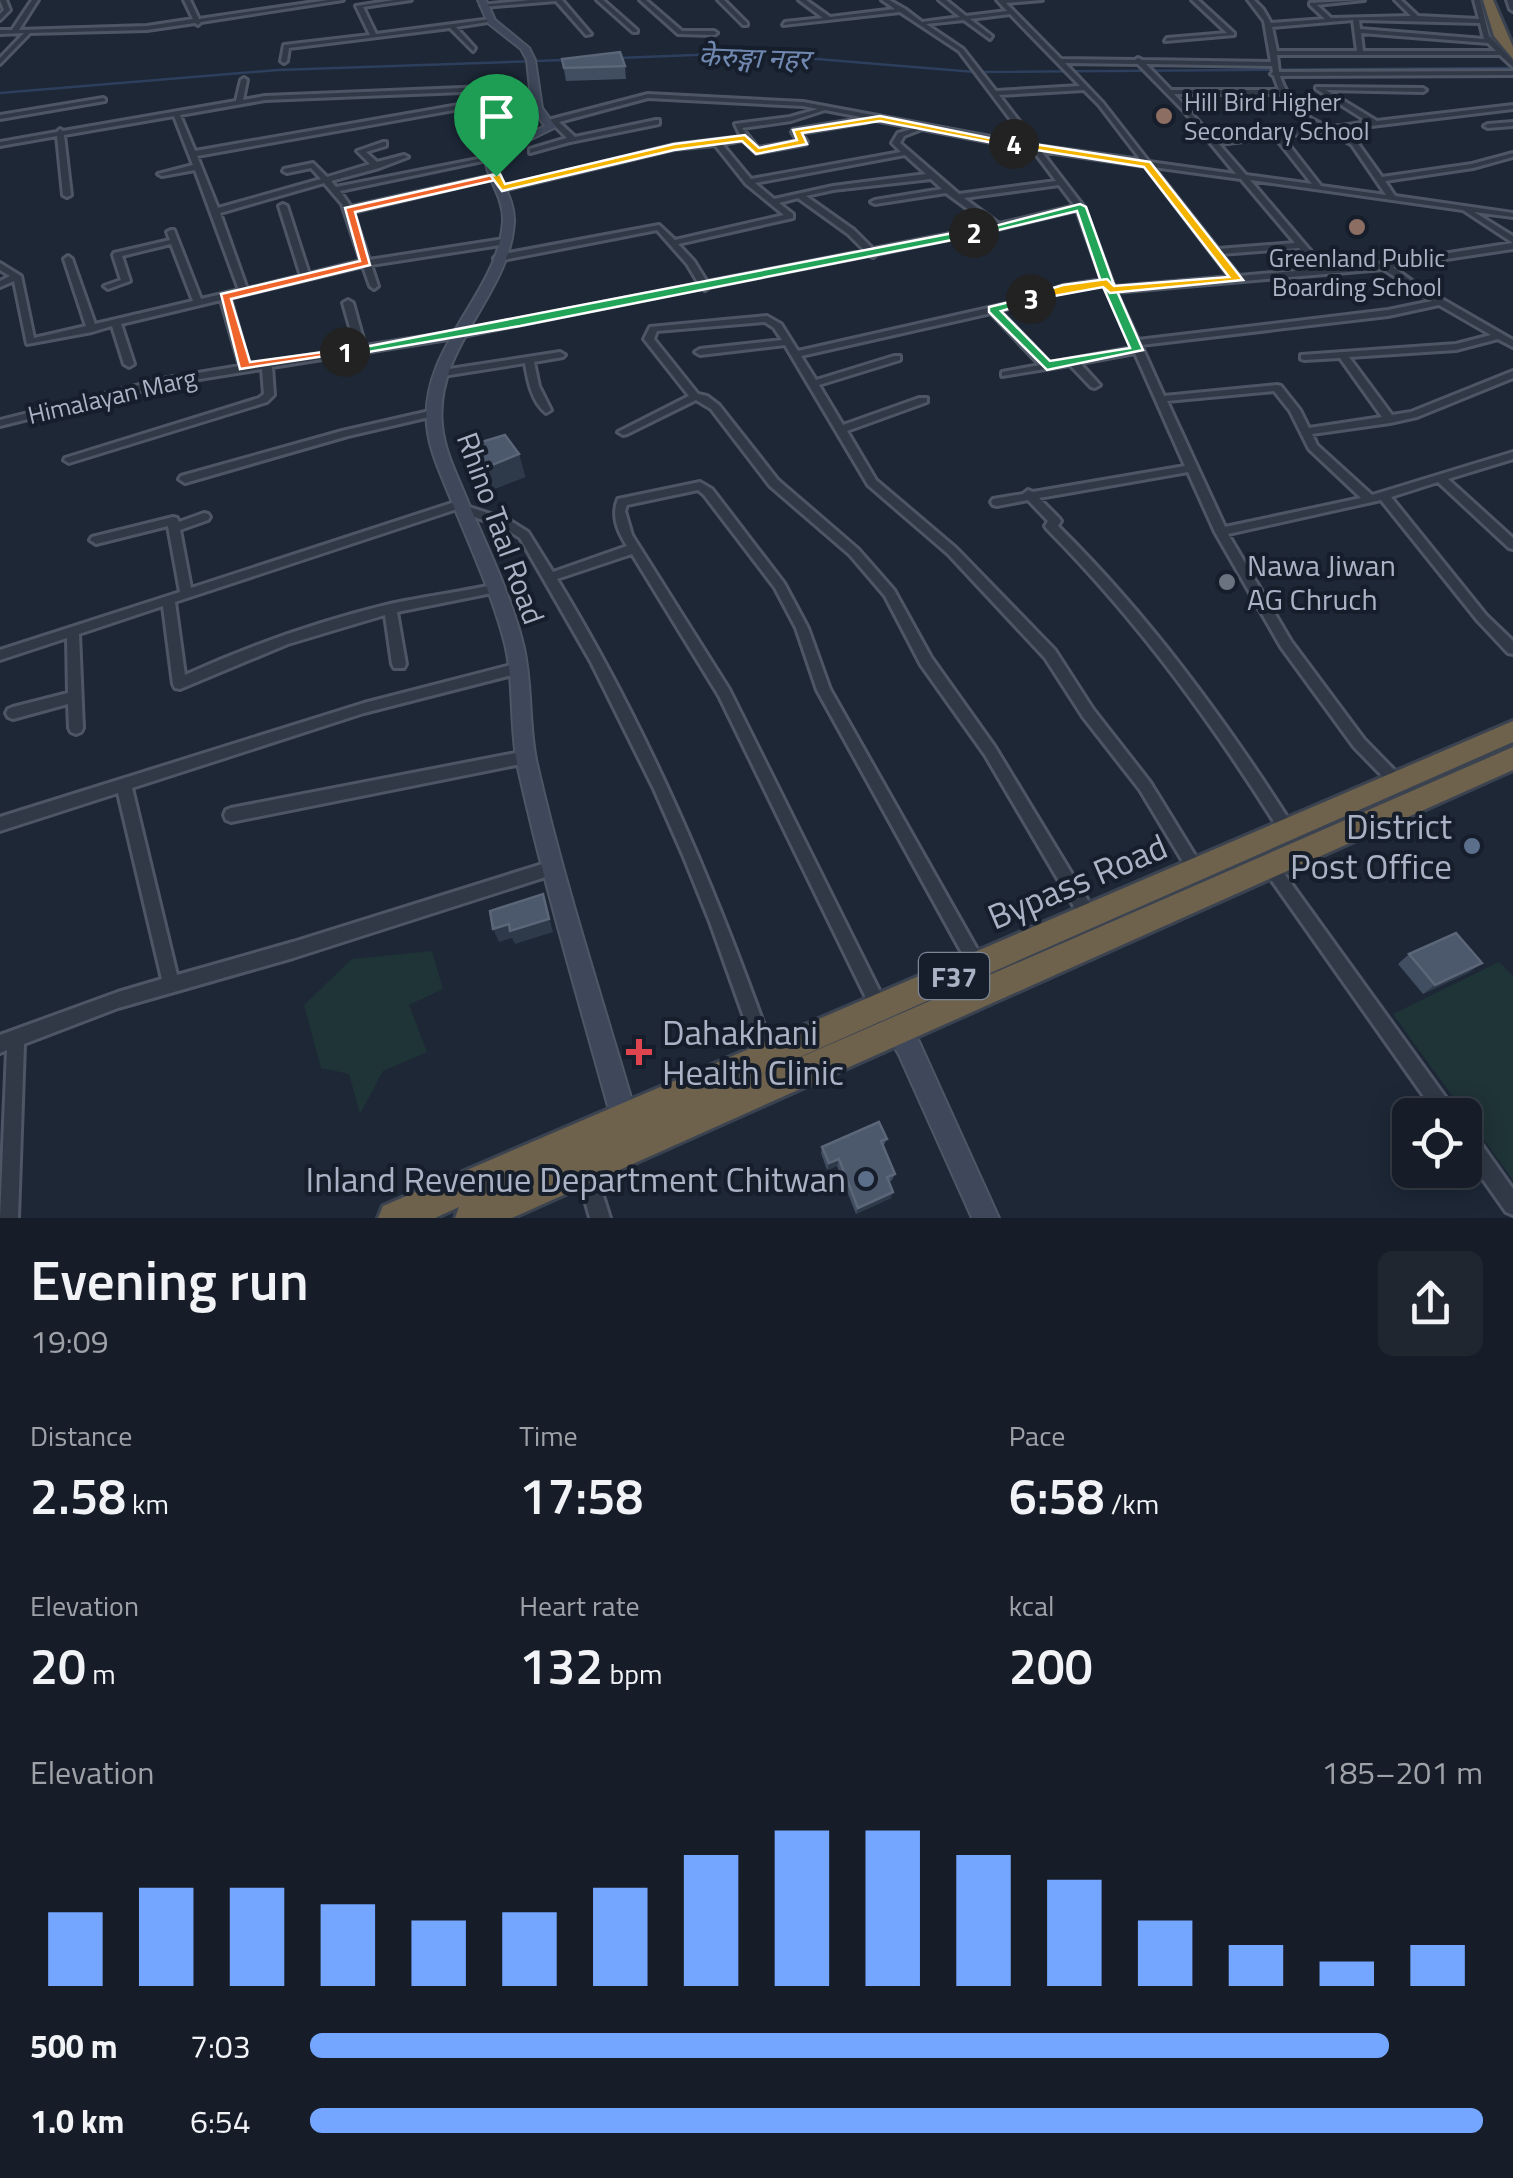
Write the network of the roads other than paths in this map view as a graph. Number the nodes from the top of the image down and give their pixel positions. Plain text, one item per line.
1 (3, 0) edge
2 (34, 0) edge
3 (187, 0) edge
4 (340, 0) edge
5 (408, 0) edge
6 (539, 0) edge
7 (556, 0) edge
8 (600, 0) edge
9 (643, 0) edge
10 (721, 0) edge
11 (802, 0) edge
12 (885, 0) edge
13 (942, 0) edge
14 (1039, 0) edge
15 (1195, 0) edge
16 (1251, 0) edge
17 (1359, 0) edge
18 (1398, 0) edge
19 (1477, 0) edge
20 (1488, 0) edge
21 (1500, 0) edge
22 (1510, 0) edge
23 (1001, 1) edge
24 (484, 3) edge
25 (1513, 9) edge
26 (903, 10) junction
27 (1011, 12) junction
28 (0, 18) edge
29 (406, 18) dead end
30 (964, 18) junction
31 (1328, 18) junction
32 (1356, 18) junction
33 (1395, 18) junction
34 (1416, 18) junction
35 (829, 19) junction
36 (491, 21) junction
37 (1482, 21) junction
38 (198, 22) junction
39 (923, 23) junction
40 (745, 24) dead end
41 (785, 24) dead end
42 (1272, 25) junction
43 (451, 26) junction
44 (413, 31) junction
45 (1356, 31) junction
46 (0, 32) edge
47 (14, 32) junction
48 (29, 32) junction
49 (635, 32) dead end
50 (714, 33) dead end
51 (588, 34) dead end
52 (1390, 34) junction
53 (374, 36) junction
54 (990, 37) dead end
55 (1167, 40) dead end
56 (1513, 40) edge
57 (1489, 41) junction
58 (473, 49) dead end
59 (1360, 52) junction
60 (1275, 53) junction
61 (1499, 53) junction
62 (1513, 56) edge
63 (1138, 60) junction
64 (284, 61) dead end
65 (1062, 61) junction
66 (0, 62) edge
67 (1513, 69) edge
68 (1274, 70) junction
69 (1321, 74) junction
70 (244, 80) dead end
71 (1330, 85) junction
72 (1087, 88) junction
73 (1423, 90) dead end
74 (1167, 92) junction
75 (1282, 92) junction
76 (997, 93) junction
77 (519, 97) junction
78 (239, 102) junction
79 (537, 108) junction
80 (829, 108) junction
81 (1513, 108) edge
82 (176, 113) junction
83 (0, 116) edge
84 (880, 119) junction
85 (553, 122) junction
86 (656, 122) dead end
87 (1377, 124) junction
88 (1513, 124) edge
89 (96, 126) junction
90 (1488, 126) dead end
91 (870, 128) dead end
92 (922, 128) junction
93 (1327, 130) junction
94 (60, 131) junction
95 (1277, 136) junction
96 (745, 138) junction
97 (801, 138) junction
98 (571, 139) junction
99 (1214, 142) junction
100 (717, 143) junction
101 (0, 144) edge
102 (383, 144) dead end
103 (1036, 148) junction
104 (533, 151) dead end
105 (906, 153) junction
106 (193, 154) junction
107 (1513, 155) edge
108 (404, 157) dead end
109 (488, 159) junction
110 (1147, 164) junction
111 (376, 166) junction
112 (198, 167) junction
113 (287, 171) dead end
114 (162, 174) dead end
115 (933, 176) junction
116 (1244, 178) junction
117 (1378, 180) junction
118 (499, 182) junction
119 (749, 182) junction
120 (1062, 182) junction
121 (334, 185) junction
122 (1318, 187) junction
123 (948, 190) junction
124 (66, 195) dead end
125 (799, 195) junction
126 (957, 197) junction
127 (1392, 197) junction
128 (772, 202) junction
129 (875, 202) dead end
130 (283, 206) dead end
131 (1080, 207) junction
132 (1461, 207) junction
133 (349, 210) junction
134 (218, 211) junction
135 (1513, 215) edge
136 (998, 227) junction
137 (674, 242) junction
138 (1513, 243) edge
139 (1299, 246) junction
140 (501, 250) junction
141 (1215, 252) junction
142 (873, 254) junction
143 (68, 259) dead end
144 (366, 263) junction
145 (0, 266) edge
146 (1385, 266) junction
147 (1324, 272) junction
148 (17, 276) junction
149 (306, 277) junction
150 (1237, 280) junction
151 (0, 284) edge
152 (108, 286) dead end
153 (374, 286) dead end
154 (1108, 286) junction
155 (705, 287) junction
156 (244, 292) junction
157 (225, 297) junction
158 (1439, 302) junction
159 (348, 303) dead end
160 (198, 304) junction
161 (993, 309) junction
162 (116, 323) junction
163 (92, 329) junction
164 (462, 333) junction
165 (1500, 336) junction
166 (1513, 344) edge
167 (1136, 347) junction
168 (792, 348) junction
169 (361, 350) junction
170 (700, 352) dead end
171 (560, 354) dead end
172 (1342, 354) junction
173 (1304, 356) dead end
174 (897, 358) dead end
175 (529, 360) junction
176 (1073, 362) junction
177 (128, 364) dead end
178 (266, 364) junction
179 (1047, 366) junction
180 (245, 367) junction
181 (443, 373) junction
182 (1005, 374) dead end
183 (1513, 374) edge
184 (814, 384) junction
185 (1095, 385) dead end
186 (695, 397) junction
187 (924, 400) dead end
188 (1160, 400) junction
189 (546, 410) dead end
190 (434, 413) junction
191 (1390, 420) junction
192 (0, 423) edge
193 (840, 430) junction
194 (622, 432) dead end
195 (1305, 432) junction
196 (1513, 455) edge
197 (69, 460) dead end
198 (1192, 468) junction
199 (185, 478) dead end
200 (1441, 480) junction
201 (1028, 494) junction
202 (1384, 496) junction
203 (1370, 500) junction
204 (997, 502) dead end
205 (462, 506) junction
206 (204, 517) dead end
207 (174, 528) junction
208 (1221, 532) junction
209 (96, 540) dead end
210 (1513, 545) edge
211 (635, 548) junction
212 (551, 578) junction
213 (496, 588) junction
214 (186, 593) junction
215 (168, 600) junction
216 (390, 609) junction
217 (72, 631) junction
218 (1513, 649) edge
219 (0, 655) edge
220 (399, 664) dead end
221 (520, 668) junction
222 (73, 696) junction
223 (13, 713) dead end
224 (76, 728) dead end
225 (1513, 731) edge
226 (526, 757) junction
227 (1513, 758) edge
228 (1396, 781) junction
229 (124, 786) junction
230 (231, 814) dead end
231 (0, 824) edge
232 (1288, 831) junction
233 (1270, 866) junction
234 (552, 868) junction
235 (1196, 870) junction
236 (1089, 917) junction
237 (978, 965) junction
238 (170, 984) junction
239 (889, 1019) junction
240 (8, 1041) edge
241 (771, 1070) junction
242 (1436, 1098) edge
243 (624, 1117) junction
244 (578, 1136) junction
245 (633, 1147) junction
246 (1482, 1162) edge
247 (586, 1169) junction
248 (1513, 1205) edge
249 (8, 1218) edge
250 (394, 1218) edge
251 (472, 1218) edge
252 (600, 1218) edge
253 (986, 1218) edge

1 - 28 street
2 - 47 street
3 - 38 street
4 - 38 street
5 - 53 street
6 - 7 street
6 - 24 street
7 - 51 street
8 - 49 street
9 - 50 street
10 - 40 street
11 - 35 street
12 - 26 street
13 - 30 street
14 - 23 street
15 - 55 street
16 - 42 street
17 - 31 street
18 - 34 street
19 - 37 street
20 - 62 highway
21 - 56 highway
22 - 25 street
23 - 27 street
24 - 36 street
26 - 35 street
26 - 39 street
27 - 30 street
27 - 65 street
29 - 44 street
30 - 39 street
30 - 54 street
31 - 32 street
31 - 42 street
32 - 33 street
32 - 45 street
33 - 34 street
33 - 52 street
34 - 37 street
35 - 41 street
36 - 43 street
36 - 79 street
37 - 57 street
38 - 48 street
39 - 76 street
42 - 60 street
43 - 44 street
43 - 58 street
44 - 53 street
45 - 52 street
45 - 59 street
46 - 47 street
47 - 48 street
48 - 66 street
52 - 57 street
53 - 64 street
57 - 61 street
59 - 60 street
59 - 61 street
60 - 68 street
61 - 67 street
63 - 65 street
63 - 68 street
63 - 74 street
65 - 72 street
67 - 69 street
68 - 69 street
68 - 75 street
69 - 71 street
70 - 78 street
71 - 73 street
71 - 87 street
72 - 76 street
72 - 110 street
74 - 75 street
74 - 99 street
75 - 93 street
76 - 103 street
77 - 78 street
77 - 79 street
77 - 106 street
78 - 82 street
79 - 85 street
80 - 84 street
80 - 85 street
80 - 96 street
81 - 87 street
82 - 89 street
82 - 106 street
83 - 89 street
84 - 92 street
84 - 97 street
85 - 98 street
85 - 109 street
86 - 98 street
87 - 93 street
88 - 90 street
89 - 94 street
91 - 97 street
92 - 103 street
92 - 105 street
93 - 95 street
93 - 117 street
94 - 101 street
94 - 124 street
95 - 99 street
95 - 122 street
96 - 97 street
96 - 100 street
98 - 104 street
99 - 116 street
100 - 118 street
100 - 119 street
102 - 111 street
103 - 110 street
103 - 120 street
105 - 115 street
105 - 119 street
106 - 112 street
107 - 117 street
108 - 111 street
109 - 118 street, Rhino Taal Road
109 - 121 street
110 - 116 street
110 - 141 street
111 - 121 street
112 - 114 street
112 - 134 street
113 - 121 street
115 - 123 street
115 - 125 street
116 - 122 street
116 - 139 street
117 - 127 street
118 - 133 street
118 - 140 street, Rhino Taal Road
119 - 128 street
120 - 126 street
120 - 131 street
121 - 133 street
121 - 134 street
122 - 127 street
123 - 126 street
123 - 129 street
125 - 128 street
125 - 142 street
126 - 136 street
127 - 132 street
128 - 137 street
130 - 149 street
131 - 136 street, Himalayan Marg
131 - 154 street
132 - 135 street
132 - 138 street
133 - 144 street
134 - 156 street
136 - 142 street, Himalayan Marg
137 - 140 street
137 - 155 street
138 - 146 street
139 - 141 street
139 - 147 street
140 - 144 street
140 - 164 street, Rhino Taal Road
141 - 150 street
142 - 155 street, Himalayan Marg
143 - 163 street
144 - 149 street
144 - 153 street
145 - 148 street
146 - 147 street
146 - 158 street
147 - 150 street
148 - 151 street
148 - 163 street
149 - 156 street
150 - 154 street
152 - 160 street
154 - 161 street
154 - 167 street
155 - 164 street, Himalayan Marg
156 - 157 street
157 - 160 street
157 - 180 street
158 - 165 street
158 - 167 street
159 - 169 street
160 - 162 street
161 - 168 street
161 - 179 street
162 - 163 street
162 - 177 street
164 - 169 street, Himalayan Marg
164 - 181 street, Rhino Taal Road
165 - 166 street
165 - 172 street
167 - 176 street
167 - 188 street
168 - 170 street
168 - 184 street
168 - 186 street
169 - 178 street, Himalayan Marg
171 - 175 street
172 - 173 street
172 - 191 street
174 - 184 street
175 - 181 street
175 - 189 street
176 - 179 street
176 - 185 street
178 - 180 street, Himalayan Marg
178 - 197 street
179 - 182 street
180 - 192 street, Himalayan Marg
181 - 190 street, Rhino Taal Road
183 - 191 street
184 - 193 street
186 - 194 street
186 - 236 street
187 - 193 street
188 - 195 street
188 - 198 street
190 - 199 street
190 - 205 street, Rhino Taal Road
191 - 195 street
193 - 235 street
195 - 203 street
196 - 200 street
198 - 201 street
198 - 208 street
200 - 202 street
200 - 210 street
201 - 204 street
201 - 232 street
202 - 203 street
202 - 218 street
203 - 208 street
205 - 212 street
205 - 213 street, Rhino Taal Road
205 - 214 street
206 - 207 street
207 - 209 street
207 - 214 street
208 - 228 street
211 - 212 street
211 - 237 street
211 - 239 street
212 - 241 street
213 - 216 street
213 - 221 street, Rhino Taal Road
214 - 215 street
215 - 216 street
215 - 217 street
216 - 220 street
217 - 219 street
217 - 222 street
221 - 226 street, Rhino Taal Road
221 - 229 street
222 - 223 street
222 - 224 street
225 - 228 highway, Bypass Road / F37
226 - 230 street
226 - 234 street, Rhino Taal Road
227 - 233 highway, Bypass Road / F37
228 - 232 highway, Bypass Road / F37
229 - 231 street
229 - 238 street
232 - 235 highway, Bypass Road / F37
233 - 239 highway, Bypass Road / F37
233 - 242 street
234 - 238 street
234 - 243 street, Rhino Taal Road
235 - 236 highway, Bypass Road / F37
236 - 237 highway, Bypass Road / F37
237 - 239 highway, Bypass Road / F37
238 - 240 street
239 - 241 highway, Bypass Road / F37
239 - 253 street
240 - 249 street
241 - 243 highway, Bypass Road / F37
241 - 245 highway, Bypass Road / F37
243 - 244 highway, Bypass Road / F37
243 - 245 street, Rhino Taal Road
244 - 247 street
244 - 250 highway, Bypass Road / F37
245 - 247 highway, Bypass Road / F37
246 - 248 street
247 - 251 highway, Bypass Road / F37
247 - 252 street

